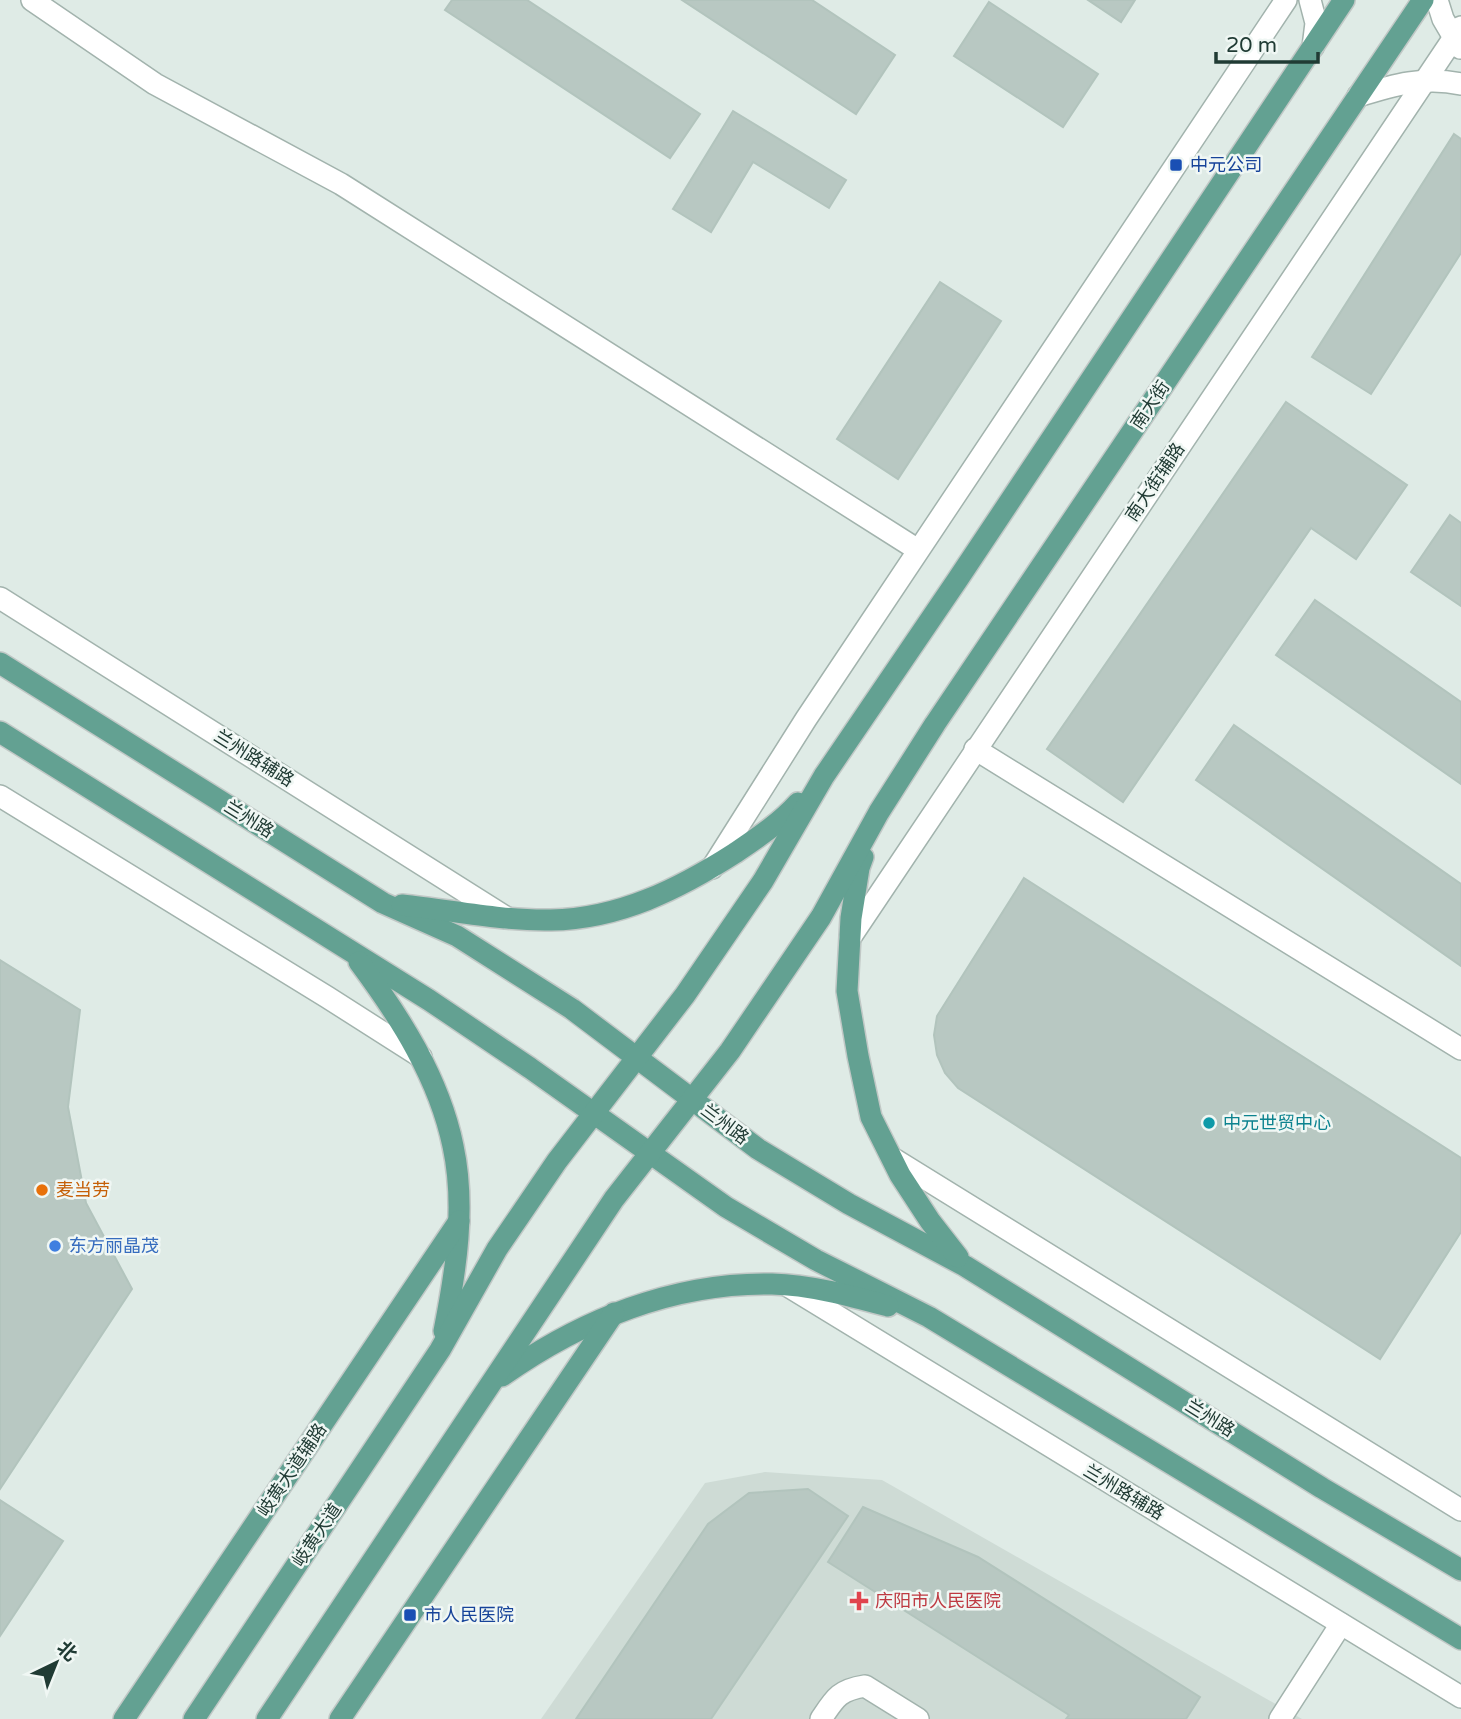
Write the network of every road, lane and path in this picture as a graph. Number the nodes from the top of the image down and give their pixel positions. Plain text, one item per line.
1 (33, 0) edge
2 (1286, 0) edge
3 (1310, 0) edge
4 (1344, 0) edge
5 (1423, 0) edge
6 (1437, 0) edge
7 (1458, 38) edge
8 (1313, 47) junction
9 (1425, 80) junction
10 (1461, 84) edge
11 (1358, 96) junction
12 (918, 550) junction
13 (0, 598) edge
14 (0, 663) edge
15 (0, 732) edge
16 (975, 750) junction
17 (824, 776) junction
18 (0, 796) edge
19 (879, 812) junction
20 (712, 868) junction
21 (383, 903) junction
22 (507, 918) junction
23 (850, 938) junction
24 (350, 949) junction
25 (1461, 1049) edge
26 (421, 1057) junction
27 (637, 1058) junction
28 (692, 1099) junction
29 (594, 1113) junction
30 (650, 1153) junction
31 (892, 1158) junction
32 (459, 1221) junction
33 (965, 1266) junction
34 (788, 1286) junction
35 (614, 1313) junction
36 (929, 1317) junction
37 (440, 1350) junction
38 (492, 1384) junction
39 (1461, 1510) edge
40 (1461, 1570) edge
41 (1341, 1625) junction
42 (1461, 1639) edge
43 (1461, 1697) edge
44 (124, 1719) edge
45 (194, 1719) edge
46 (267, 1719) edge
47 (340, 1719) edge
48 (821, 1719) edge
49 (918, 1719) edge
50 (1280, 1719) edge

1 - 12 street
2 - 12 street
3 - 8 street
4 - 8 main road
5 - 11 main road, 南大街
6 - 7 street
7 - 9 street, 南大街辅路
8 - 17 main road
9 - 10 street
9 - 11 street
9 - 16 street, 南大街辅路
11 - 19 main road, 南大街
12 - 20 street
13 - 22 street, 兰州路辅路
14 - 21 main road, 兰州路
15 - 24 main road
16 - 23 street, 南大街辅路
16 - 25 street
17 - 20 main road
17 - 27 main road, 岐黄大道
18 - 26 street
19 - 23 main road
19 - 28 main road
20 - 22 main road
21 - 22 main road
21 - 27 main road, 兰州路
23 - 31 main road
24 - 26 main road
24 - 29 main road
26 - 32 main road
27 - 28 main road, 兰州路
27 - 29 main road, 岐黄大道
28 - 30 main road
28 - 33 main road, 兰州路
29 - 30 main road
29 - 37 main road, 岐黄大道
30 - 36 main road
30 - 38 main road
31 - 33 main road
31 - 39 street
32 - 37 main road
32 - 44 main road, 岐黄大道辅路
33 - 40 main road, 兰州路
34 - 35 main road
34 - 36 main road
34 - 41 street, 兰州路辅路
35 - 38 main road
35 - 47 main road
36 - 42 main road
37 - 45 main road, 岐黄大道
38 - 46 main road
41 - 43 street, 兰州路辅路
41 - 50 street
48 - 49 street

